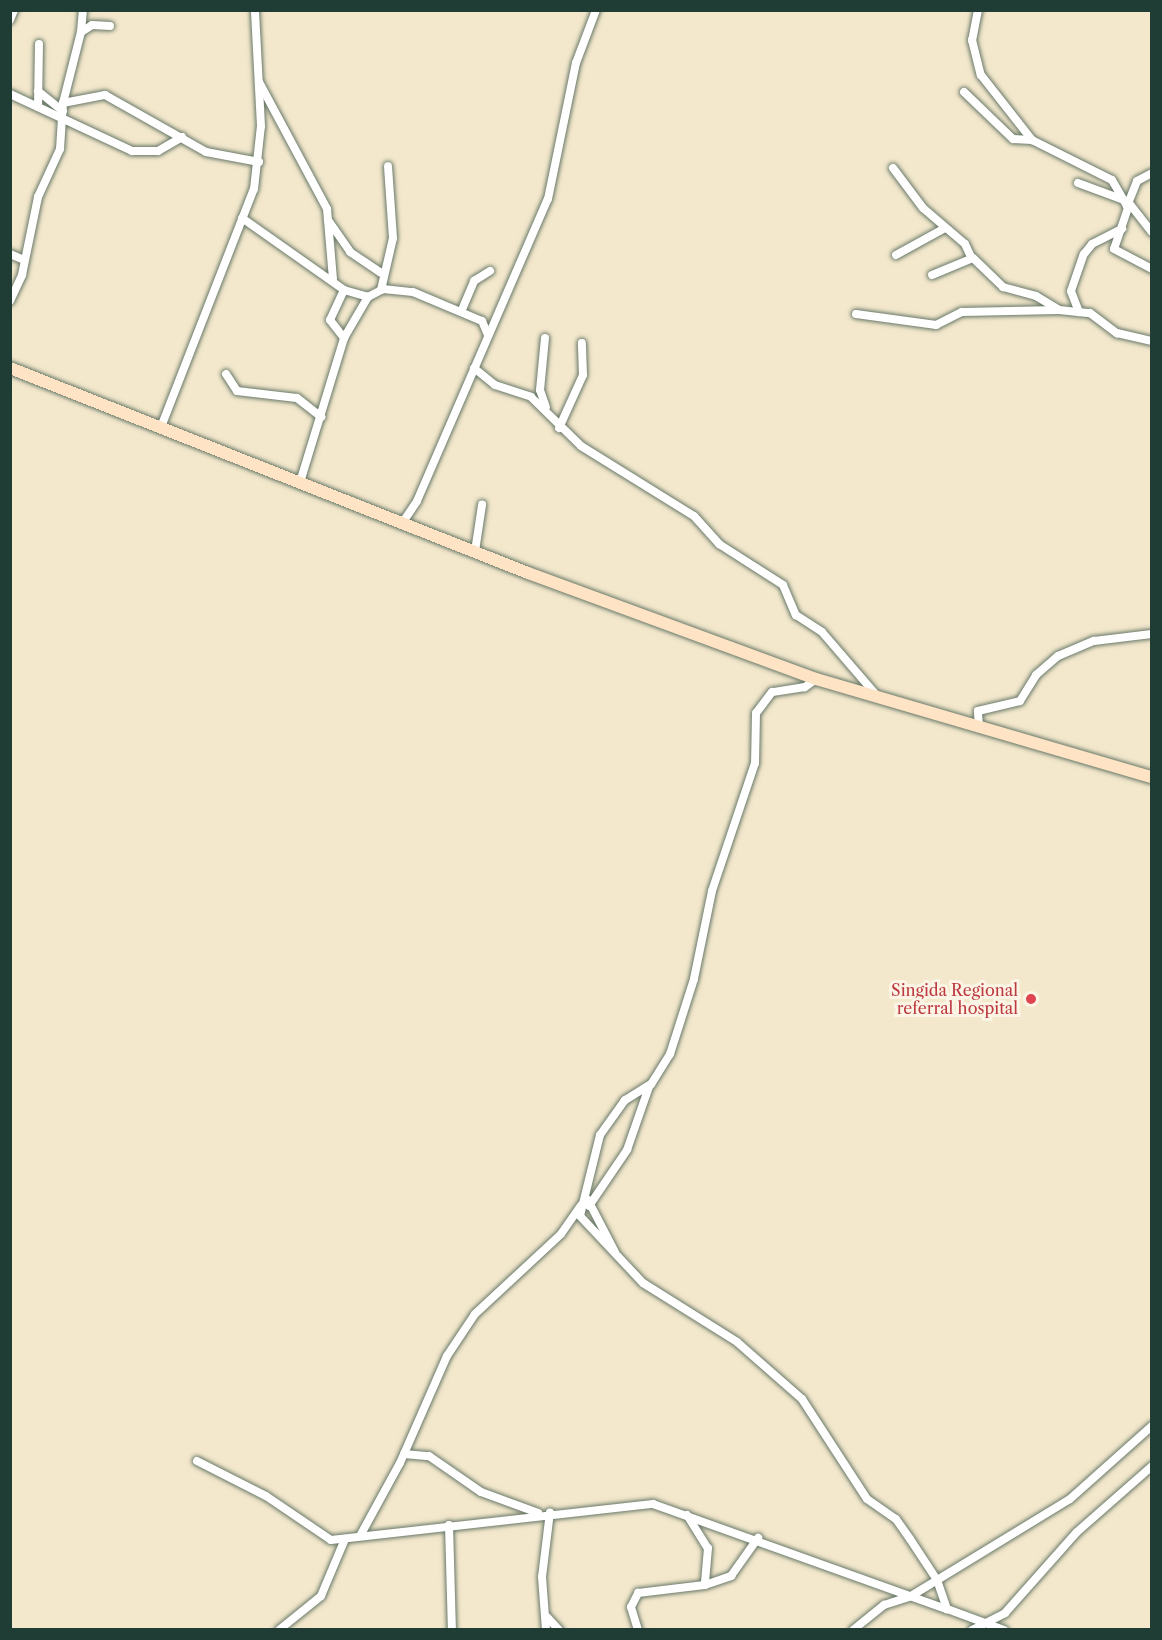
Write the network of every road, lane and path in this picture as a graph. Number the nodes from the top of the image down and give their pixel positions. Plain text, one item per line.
1 (14, 10) edge
2 (83, 10) edge
3 (255, 10) edge
4 (596, 10) edge
5 (978, 10) edge
6 (10, 20) edge
7 (110, 26) dead end
8 (81, 32) junction
9 (39, 44) dead end
10 (259, 82) junction
11 (38, 91) junction
12 (964, 92) dead end
13 (10, 93) edge
14 (38, 107) junction
15 (63, 110) junction
16 (182, 137) junction
17 (1032, 140) junction
18 (259, 162) junction
19 (388, 166) dead end
20 (893, 168) dead end
21 (1152, 173) edge
22 (1078, 183) dead end
23 (1127, 203) junction
24 (242, 218) junction
25 (328, 220) junction
26 (945, 228) junction
27 (1122, 229) junction
28 (1152, 232) edge
29 (10, 254) edge
30 (896, 255) dead end
31 (971, 257) junction
32 (24, 260) junction
33 (1152, 269) edge
34 (490, 271) dead end
35 (381, 273) junction
36 (932, 274) dead end
37 (333, 279) junction
38 (344, 290) junction
39 (381, 290) junction
40 (368, 297) junction
41 (10, 301) edge
42 (1059, 310) junction
43 (461, 312) junction
44 (1079, 312) junction
45 (856, 314) dead end
46 (488, 334) junction
47 (344, 338) junction
48 (544, 338) dead end
49 (1152, 341) edge
50 (582, 343) dead end
51 (10, 368) edge
52 (474, 368) junction
53 (226, 374) dead end
54 (548, 410) junction
55 (321, 417) junction
56 (161, 427) junction
57 (559, 428) junction
58 (301, 479) junction
59 (482, 505) dead end
60 (403, 522) junction
61 (475, 551) junction
62 (1152, 634) edge
63 (816, 679) junction
64 (879, 700) junction
65 (979, 727) junction
66 (1152, 777) edge
67 (651, 1084) junction
68 (585, 1205) junction
69 (1152, 1426) edge
70 (404, 1454) junction
71 (198, 1461) dead end
72 (1152, 1467) edge
73 (550, 1512) junction
74 (539, 1514) junction
75 (687, 1515) junction
76 (449, 1525) junction
77 (360, 1536) junction
78 (758, 1538) junction
79 (345, 1539) junction
80 (937, 1580) junction
81 (705, 1585) junction
82 (910, 1596) junction
83 (947, 1609) junction
84 (547, 1617) junction
85 (988, 1623) junction
86 (279, 1629) edge
87 (452, 1629) edge
88 (546, 1629) edge
89 (559, 1629) edge
90 (638, 1629) edge
91 (853, 1629) edge
92 (972, 1629) edge
93 (1004, 1629) edge

1 - 6 street
2 - 8 street
3 - 10 street
4 - 46 street
5 - 17 street
7 - 8 street
8 - 15 street
9 - 11 street
10 - 18 street
10 - 25 street
11 - 14 street
11 - 15 street
12 - 17 street
13 - 14 street
14 - 15 street
15 - 16 street
15 - 16 street
15 - 32 street
16 - 18 street
17 - 23 street
18 - 24 street
19 - 35 street
20 - 26 street
21 - 23 street
22 - 23 street
23 - 27 street
23 - 28 street
24 - 37 street
24 - 56 street
25 - 35 street
25 - 37 street
26 - 30 street
26 - 31 street
27 - 33 street
27 - 44 street
29 - 32 street
31 - 36 street
31 - 42 street
32 - 41 street
34 - 43 street
35 - 39 street
37 - 38 street
38 - 40 street
38 - 47 street
39 - 40 street
39 - 43 street
40 - 47 street
42 - 44 street
42 - 45 street
43 - 46 street
44 - 49 street
46 - 52 street
47 - 55 street
48 - 54 street
50 - 57 street
51 - 56 main road
52 - 54 street
52 - 60 street
53 - 55 street
54 - 57 street
55 - 58 street
56 - 58 main road
57 - 64 street
58 - 60 main road
59 - 61 street
60 - 61 main road
61 - 63 main road
62 - 65 street
63 - 64 main road
63 - 67 street
64 - 65 main road
65 - 66 main road
67 - 68 street
67 - 68 street
68 - 70 street
68 - 80 street
69 - 80 street
70 - 74 street
70 - 77 street
71 - 79 street
72 - 85 street
73 - 74 street
73 - 75 street
73 - 84 street
74 - 76 street
75 - 78 street
75 - 81 street
76 - 77 street
76 - 87 street
77 - 79 street
78 - 81 street
78 - 82 street
79 - 86 street
80 - 82 street
80 - 83 street
81 - 90 street
82 - 83 street
82 - 91 street
83 - 85 street
84 - 88 street
84 - 89 street
85 - 92 street
85 - 93 street

